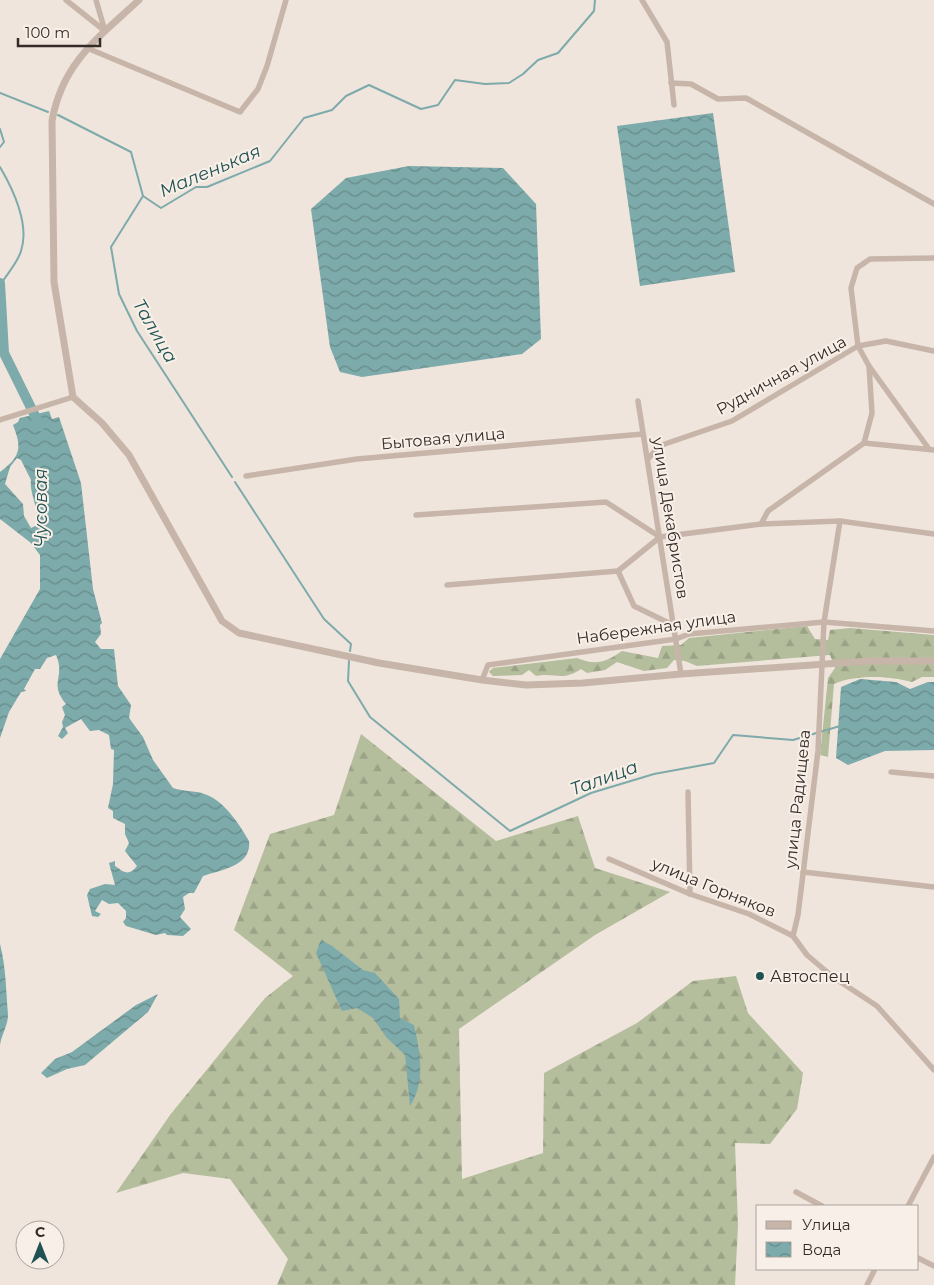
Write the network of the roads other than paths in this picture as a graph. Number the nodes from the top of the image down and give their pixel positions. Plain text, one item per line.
1 (66, 0) edge
2 (96, 0) edge
3 (139, 0) edge
4 (286, 0) edge
5 (642, 0) edge
6 (105, 31) junction
7 (87, 48) junction
8 (672, 83) junction
9 (674, 105) dead end
10 (934, 204) edge
11 (934, 258) edge
12 (858, 346) junction
13 (934, 351) edge
14 (869, 366) junction
15 (72, 397) junction
16 (638, 401) dead end
17 (0, 420) edge
18 (643, 434) junction
19 (864, 443) junction
20 (932, 449) edge
21 (648, 459) junction
22 (246, 476) dead end
23 (416, 515) dead end
24 (840, 521) junction
25 (761, 524) junction
26 (934, 534) edge
27 (660, 537) junction
28 (618, 571) junction
29 (447, 585) dead end
30 (824, 622) junction
31 (675, 626) junction
32 (934, 631) edge
33 (676, 639) junction
34 (934, 661) edge
35 (824, 665) junction
36 (681, 674) junction
37 (482, 680) junction
38 (891, 772) dead end
39 (934, 776) edge
40 (688, 792) dead end
41 (608, 859) dead end
42 (803, 872) junction
43 (934, 887) edge
44 (690, 894) junction
45 (792, 936) junction
46 (934, 1070) edge
47 (934, 1157) edge
48 (796, 1192) dead end
49 (820, 1205) edge
50 (909, 1205) edge
51 (919, 1258) edge
52 (934, 1266) edge
53 (874, 1270) edge
54 (867, 1285) edge

1 - 6 street
2 - 6 street
3 - 6 street
4 - 7 street
5 - 8 street
6 - 7 street
7 - 15 street
8 - 9 street
8 - 10 street
11 - 12 street
12 - 13 street, Рудничная улица
12 - 14 street
12 - 21 street, Рудничная улица
14 - 19 street
14 - 20 street
15 - 17 street
15 - 37 street
16 - 18 street, улица Декабристов
18 - 21 street, улица Декабристов
18 - 22 street, Бытовая улица
19 - 20 street
19 - 25 street
21 - 27 street, улица Декабристов
23 - 27 street
24 - 25 street
24 - 26 street
24 - 30 street, улица Радищева
25 - 27 street
27 - 28 street
27 - 31 street, улица Декабристов
28 - 29 street
28 - 31 street
30 - 32 street, Набережная улица
30 - 33 street, Набережная улица
30 - 35 street, улица Радищева
31 - 33 street, улица Декабристов
33 - 36 street, улица Декабристов
33 - 37 street, Набережная улица
34 - 35 street
35 - 36 street
35 - 42 street, улица Радищева
36 - 37 street
38 - 39 street
40 - 44 street
41 - 44 street, улица Горняков
42 - 43 street
42 - 45 street, улица Радищева
44 - 45 street, улица Горняков
45 - 46 street, улица Горняков
47 - 50 street
48 - 49 street
51 - 52 street
53 - 54 street

